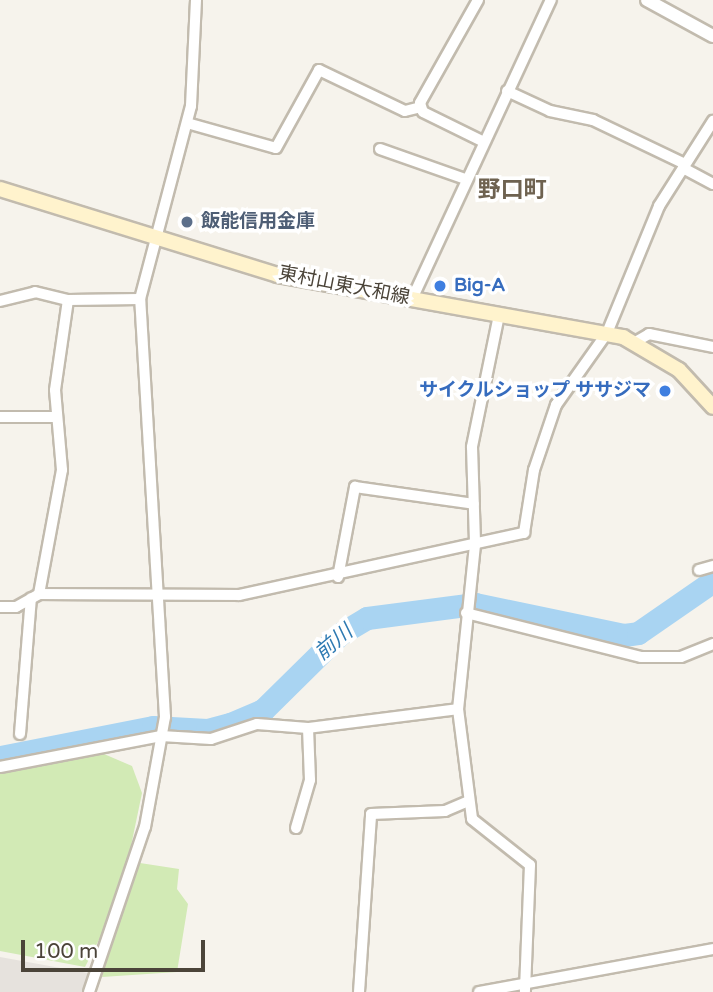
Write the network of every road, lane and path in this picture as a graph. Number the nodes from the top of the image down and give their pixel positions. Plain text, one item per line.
1 (196, 0) edge
2 (478, 0) edge
3 (551, 0) edge
4 (647, 0) edge
5 (713, 36) edge
6 (507, 91) junction
7 (421, 107) junction
8 (713, 121) edge
9 (187, 123) junction
10 (484, 142) junction
11 (380, 149) dead end
12 (684, 166) junction
13 (465, 179) junction
14 (713, 184) edge
15 (0, 189) edge
16 (157, 236) junction
17 (140, 299) junction
18 (412, 299) junction
19 (68, 300) junction
20 (0, 301) edge
21 (499, 315) junction
22 (607, 333) junction
23 (637, 341) junction
24 (713, 347) edge
25 (713, 407) edge
26 (0, 417) edge
27 (56, 417) junction
28 (474, 504) junction
29 (475, 545) junction
30 (713, 566) edge
31 (699, 570) dead end
32 (338, 577) junction
33 (156, 592) junction
34 (35, 596) junction
35 (0, 607) edge
36 (467, 611) junction
37 (713, 644) edge
38 (458, 709) junction
39 (308, 728) junction
40 (161, 733) junction
41 (20, 734) dead end
42 (0, 766) edge
43 (466, 802) junction
44 (296, 828) dead end
45 (713, 949) edge
46 (526, 988) edge
47 (89, 992) edge
48 (359, 992) edge
49 (479, 992) edge

1 - 9 street
2 - 7 street
3 - 6 street
4 - 5 street
6 - 10 street
6 - 12 street
7 - 9 street
7 - 10 street
8 - 12 street
9 - 16 street
10 - 13 street
11 - 13 street
12 - 14 street
12 - 22 street
13 - 18 street
15 - 16 main road, 東村山東大和線
16 - 17 street
16 - 18 main road, 東村山東大和線
17 - 19 street
17 - 33 street
18 - 21 main road, 東村山東大和線
19 - 20 street
19 - 27 street
21 - 22 main road, 東村山東大和線
21 - 28 street
22 - 23 main road, 東村山東大和線
22 - 29 street
23 - 24 street
23 - 25 main road, 東村山東大和線
26 - 27 street
27 - 34 street
28 - 29 street
28 - 32 street
29 - 32 street
29 - 36 street
30 - 31 street
32 - 33 street
33 - 34 street
33 - 40 street
34 - 35 street
34 - 41 street
36 - 37 street
36 - 38 street
38 - 39 street
38 - 43 street
39 - 40 street
39 - 44 street
40 - 42 street
40 - 47 street
43 - 46 street
43 - 48 street
45 - 46 street
46 - 49 street

